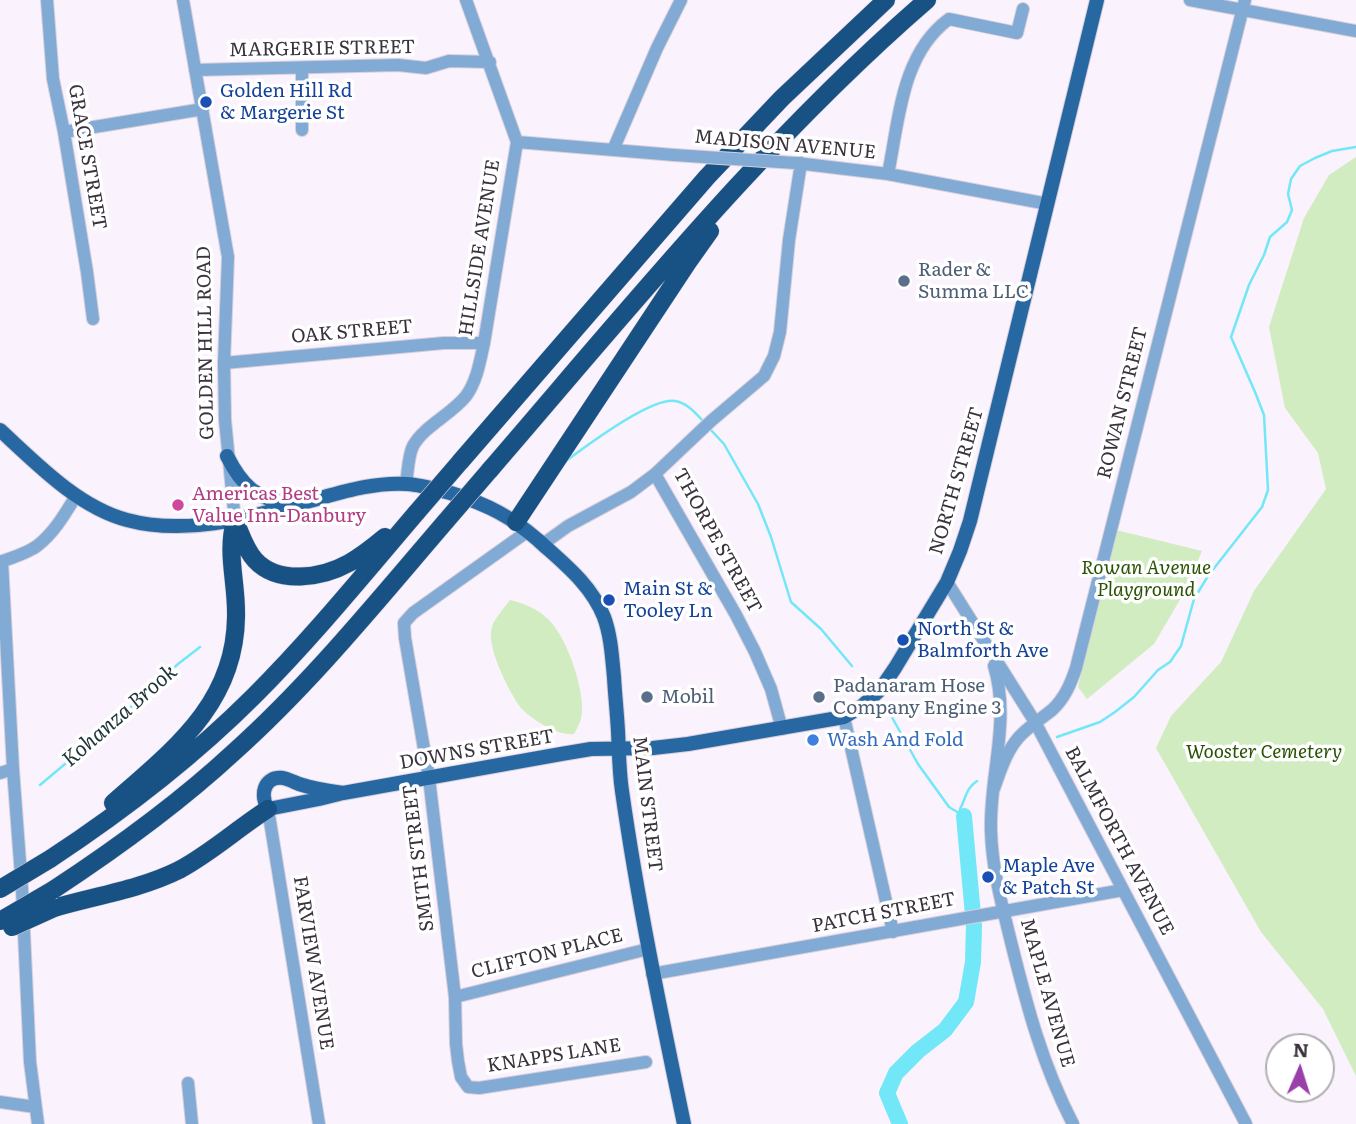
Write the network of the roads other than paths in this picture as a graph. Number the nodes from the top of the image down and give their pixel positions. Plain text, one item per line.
1 (47, 0) edge
2 (183, 0) edge
3 (466, 0) edge
4 (681, 0) edge
5 (886, 0) edge
6 (927, 0) edge
7 (1097, 0) edge
8 (1191, 0) edge
9 (1244, 5) edge
10 (1023, 9) dead end
11 (1356, 31) edge
12 (490, 62) junction
13 (302, 68) junction
14 (195, 70) junction
15 (202, 109) junction
16 (803, 116) junction
17 (302, 130) dead end
18 (64, 132) junction
19 (517, 142) junction
20 (613, 150) junction
21 (798, 163) junction
22 (888, 174) junction
23 (1048, 204) junction
24 (93, 319) dead end
25 (484, 343) junction
26 (223, 363) junction
27 (0, 430) edge
28 (228, 456) junction
29 (655, 474) junction
30 (406, 484) junction
31 (76, 496) junction
32 (306, 502) junction
33 (417, 512) junction
34 (235, 520) junction
35 (522, 527) junction
36 (542, 544) junction
37 (1, 561) edge
38 (947, 582) junction
39 (989, 650) junction
40 (4, 671) edge
41 (844, 717) junction
42 (1035, 722) junction
43 (782, 729) junction
44 (617, 750) junction
45 (13, 769) junction
46 (0, 773) edge
47 (429, 778) junction
48 (993, 791) junction
49 (343, 793) junction
50 (268, 809) junction
51 (50, 859) junction
52 (0, 888) edge
53 (1122, 890) junction
54 (54, 899) junction
55 (1003, 911) junction
56 (0, 921) edge
57 (893, 932) junction
58 (0, 933) edge
59 (648, 948) junction
60 (652, 974) junction
61 (455, 997) junction
62 (646, 1062) dead end
63 (188, 1083) dead end
64 (468, 1087) joint
65 (0, 1101) edge
66 (36, 1107) junction
67 (38, 1124) edge
68 (192, 1124) edge
69 (319, 1124) edge
70 (684, 1124) edge
71 (1073, 1124) edge
72 (1246, 1124) edge

1 - 18 street, GRACE STREET
2 - 14 street, GOLDEN HILL ROAD
3 - 12 street, HILLSIDE AVENUE
4 - 20 street
5 - 33 highway, bridge
6 - 16 highway
7 - 23 main road, NORTH STREET
8 - 9 street
9 - 11 street
9 - 42 street, ROWAN STREET
10 - 22 street
12 - 13 street, MARGERIE STREET
12 - 19 street, HILLSIDE AVENUE
13 - 14 street, MARGERIE STREET
13 - 17 street
14 - 15 street, GOLDEN HILL ROAD
15 - 18 street
15 - 26 street, GOLDEN HILL ROAD
16 - 35 highway
16 - 54 highway, bridge
18 - 24 street, GRACE STREET
19 - 20 street, MADISON AVENUE
19 - 25 street, HILLSIDE AVENUE
20 - 21 street, MADISON AVENUE, bridge
21 - 22 street, MADISON AVENUE
21 - 29 street, THORPE STREET
22 - 23 street, MADISON AVENUE
23 - 38 main road, NORTH STREET
25 - 26 street, OAK STREET
25 - 30 street, HILLSIDE AVENUE
26 - 28 street, GOLDEN HILL ROAD
27 - 31 main road, MAIN STREET
28 - 32 main road
28 - 34 street, GOLDEN HILL ROAD
29 - 36 street
29 - 43 street, THORPE STREET
30 - 32 main road, MAIN STREET
30 - 35 main road, MAIN STREET
31 - 34 main road, MAIN STREET
31 - 37 street
32 - 34 main road, MAIN STREET
33 - 34 highway
33 - 51 highway
34 - 51 highway
35 - 36 main road, MAIN STREET
35 - 47 street, SMITH STREET
36 - 44 main road, MAIN STREET
37 - 40 street
38 - 39 street, BALMFORTH AVENUE
38 - 41 main road, NORTH STREET
39 - 42 street, BALMFORTH AVENUE
39 - 48 street, ROWAN STREET
40 - 45 street
41 - 43 main road, NORTH STREET
41 - 57 street
42 - 48 street, ROWAN STREET
42 - 53 street, BALMFORTH AVENUE
43 - 44 main road, NORTH STREET
44 - 47 main road, DOWNS STREET
44 - 59 main road, MAIN STREET
45 - 46 street
45 - 66 street
47 - 49 main road, DOWNS STREET
47 - 61 street, SMITH STREET
48 - 55 street, ROWAN STREET
49 - 50 main road, DOWNS STREET
49 - 50 main road, DOWNS STREET
50 - 54 highway
50 - 69 street, FARVIEW AVENUE
51 - 52 highway, bridge
53 - 55 street, PATCH STREET
53 - 72 street, BALMFORTH AVENUE
54 - 56 highway, bridge
54 - 58 highway, bridge
55 - 57 street, PATCH STREET
55 - 71 street, MAPLE AVENUE
57 - 60 street, PATCH STREET
59 - 60 main road, MAIN STREET
59 - 61 street, CLIFTON PLACE
60 - 70 main road, MAIN STREET
61 - 64 street, SMITH STREET
62 - 64 street, KNAPPS LANE
63 - 68 street
65 - 66 street
66 - 67 street

